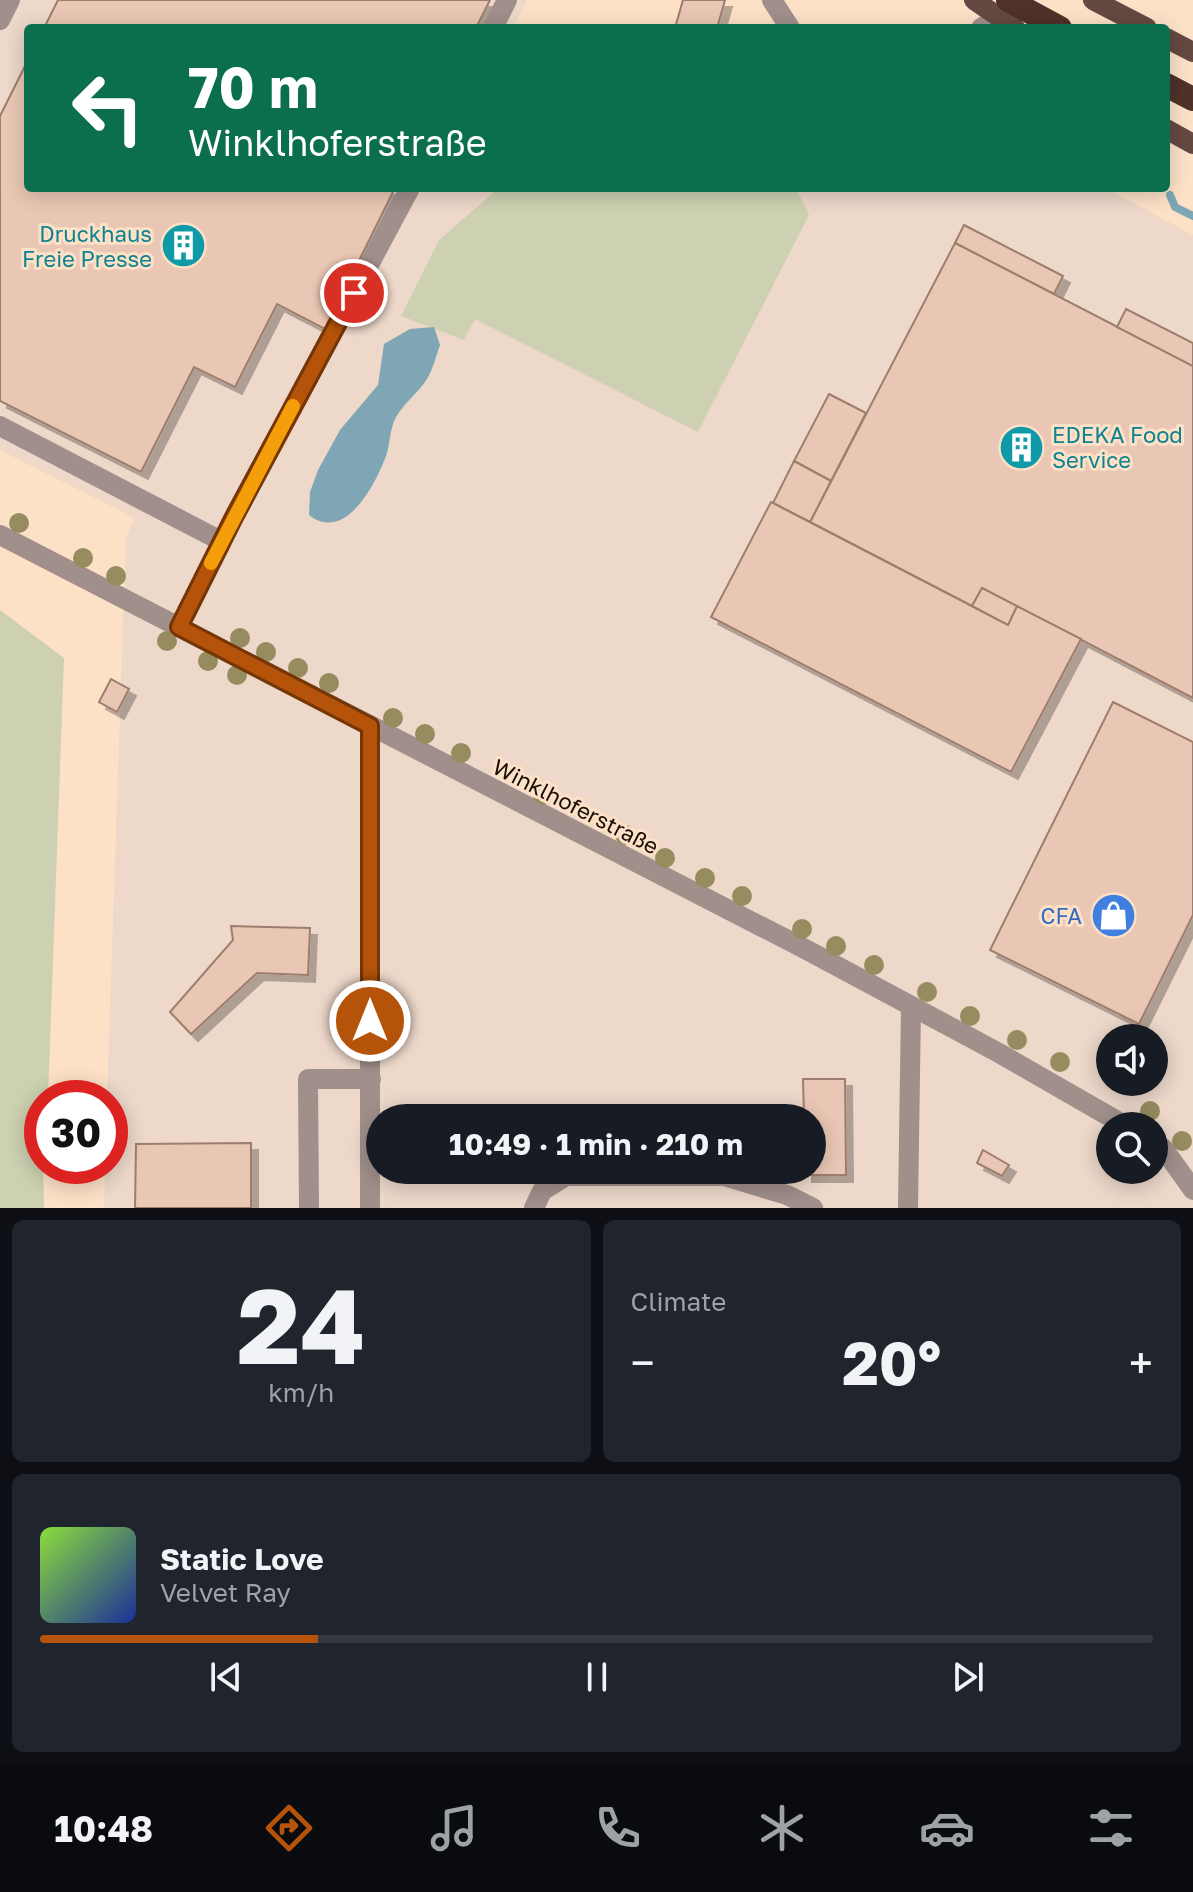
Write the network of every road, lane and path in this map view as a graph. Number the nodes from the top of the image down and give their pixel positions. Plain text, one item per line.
1 (10, 0) edge
2 (507, 0) edge
3 (772, 0) edge
4 (974, 0) edge
5 (1093, 0) edge
6 (1007, 15) edge
7 (0, 20) edge
8 (495, 24) edge
9 (787, 24) edge
10 (989, 24) edge
11 (1044, 24) edge
12 (1139, 24) edge
13 (1170, 40) edge
14 (1193, 52) edge
15 (1170, 87) edge
16 (1193, 99) edge
17 (1170, 131) edge
18 (1193, 144) edge
19 (408, 192) edge
20 (0, 426) edge
21 (0, 535) edge
22 (221, 541) junction
23 (179, 627) junction
24 (370, 726) junction
25 (911, 1006) junction
26 (371, 1079) junction
27 (1101, 1112) edge
28 (1168, 1155) edge
29 (1193, 1190) edge
30 (309, 1208) edge
31 (370, 1208) edge
32 (534, 1208) edge
33 (813, 1208) edge
34 (908, 1208) edge

1 - 7 street
2 - 8 street
3 - 9 street
4 - 6 main road
5 - 12 main road
6 - 10 street
6 - 11 highway
13 - 14 main road
15 - 16 highway
17 - 18 main road
19 - 22 street
20 - 22 street
21 - 23 street, Winklhoferstraße
22 - 23 street
23 - 24 street, Winklhoferstraße
24 - 25 street, Winklhoferstraße
24 - 26 street
25 - 27 street, Winklhoferstraße
25 - 34 street
26 - 30 street
26 - 31 street
28 - 29 street
32 - 33 street

